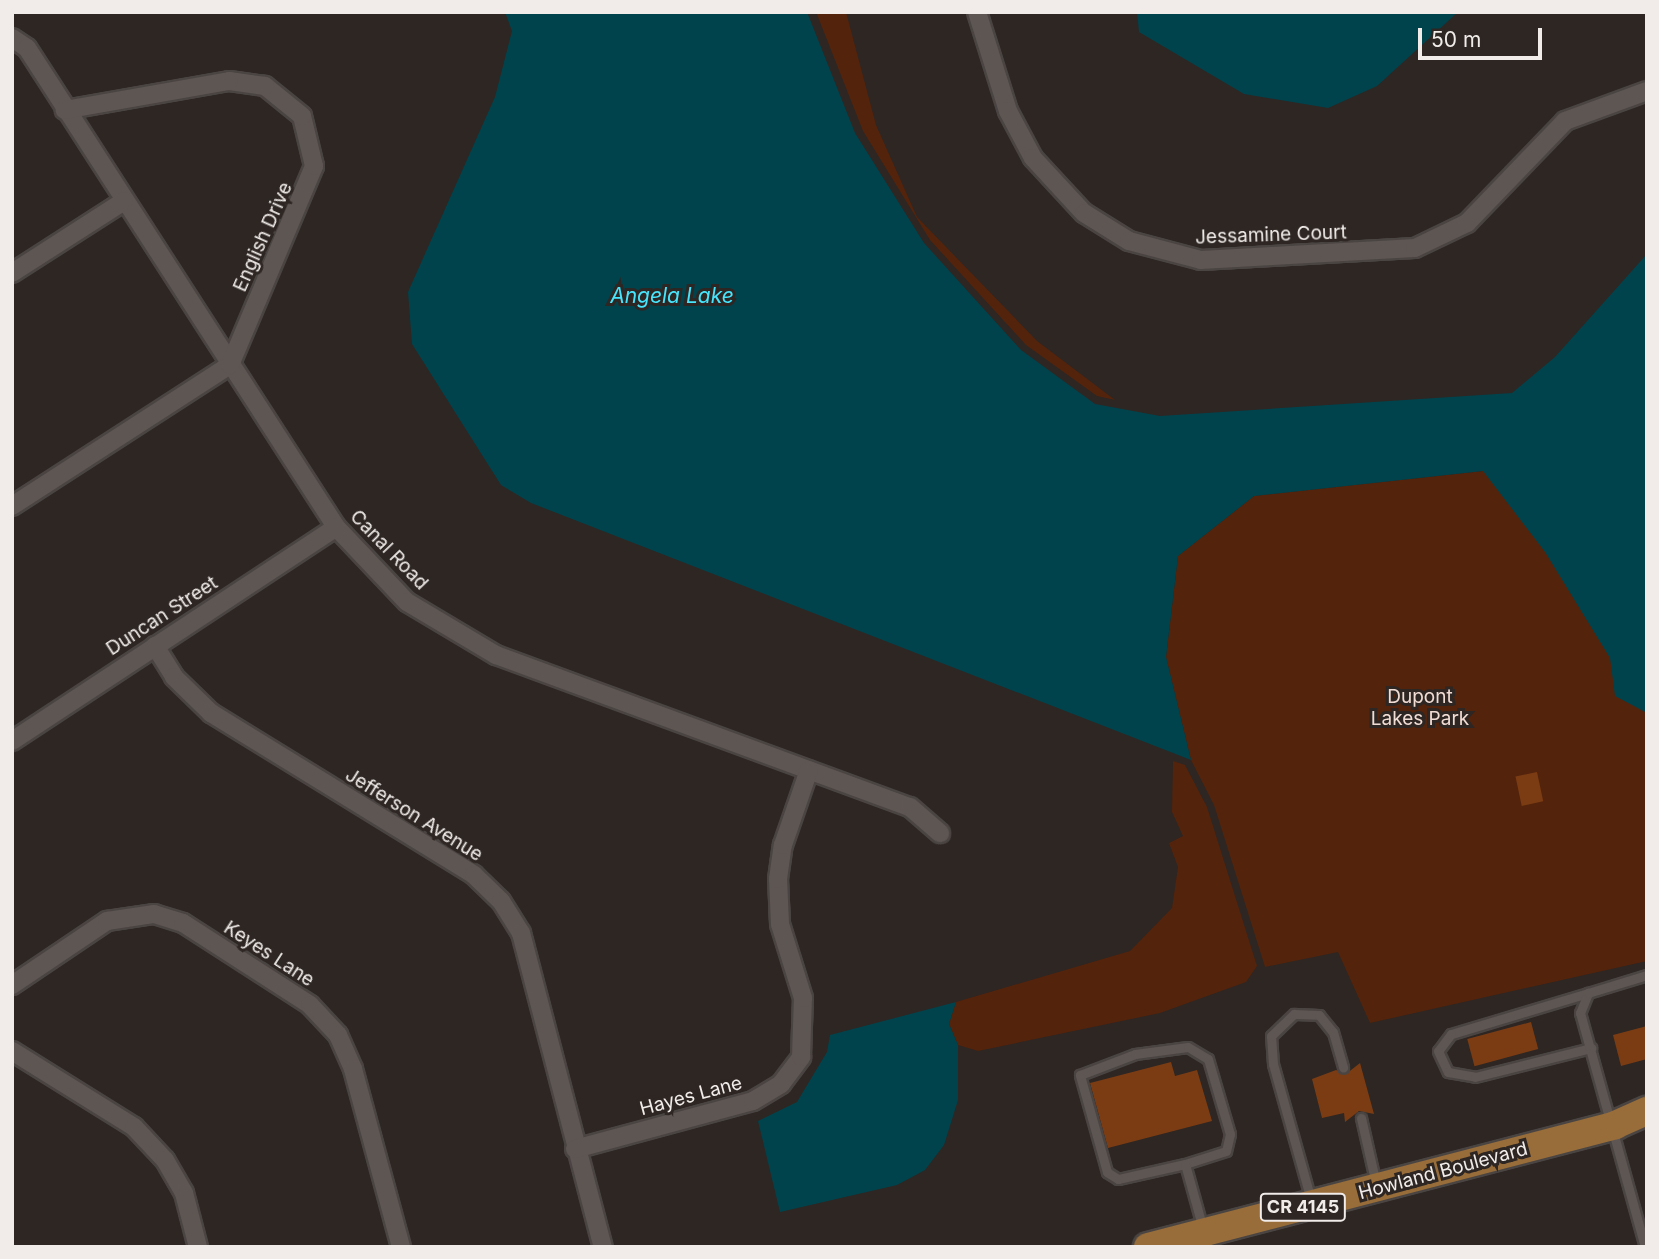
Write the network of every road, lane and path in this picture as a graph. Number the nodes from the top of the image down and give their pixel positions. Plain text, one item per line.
1 (977, 12) edge
2 (12, 38) edge
3 (1647, 91) edge
4 (65, 110) junction
5 (124, 201) junction
6 (12, 273) edge
7 (230, 365) junction
8 (12, 506) edge
9 (336, 527) junction
10 (155, 646) junction
11 (12, 741) edge
12 (809, 770) junction
13 (940, 833) dead end
14 (1647, 975) edge
15 (12, 985) edge
16 (1588, 993) junction
17 (1591, 1048) junction
18 (12, 1051) edge
19 (1343, 1068) dead end
20 (1647, 1111) edge
21 (1361, 1118) dead end
22 (1615, 1125) junction
23 (1647, 1125) edge
24 (575, 1149) junction
25 (1185, 1164) junction
26 (1377, 1189) junction
27 (1313, 1205) junction
28 (1206, 1239) edge
29 (198, 1247) edge
30 (401, 1247) edge
31 (603, 1247) edge
32 (1148, 1247) edge
33 (1645, 1247) edge

1 - 3 street, Jessamine Court
2 - 4 street, Canal Road
4 - 5 street, Canal Road
4 - 7 street, English Drive
5 - 6 street
5 - 7 street, Canal Road
7 - 8 street
7 - 9 street, Canal Road
9 - 10 street, Duncan Street
9 - 12 street, Canal Road
10 - 11 street, Duncan Street
10 - 24 street, Jefferson Avenue
12 - 13 street, Canal Road
12 - 24 street, Hayes Lane
14 - 16 lane
15 - 30 street, Keyes Lane
16 - 17 lane
16 - 17 lane
17 - 22 lane
18 - 29 street
19 - 27 lane
20 - 22 main road, Howland Boulevard / CR 4145
21 - 26 lane
22 - 23 main road, Howland Boulevard / CR 4145
22 - 26 main road, Howland Boulevard / CR 4145
22 - 33 lane
24 - 31 street, Jefferson Avenue
25 - 25 lane
25 - 28 lane
26 - 27 main road, Howland Boulevard / CR 4145
27 - 28 main road, Howland Boulevard / CR 4145
28 - 32 main road, Howland Boulevard / CR 4145

